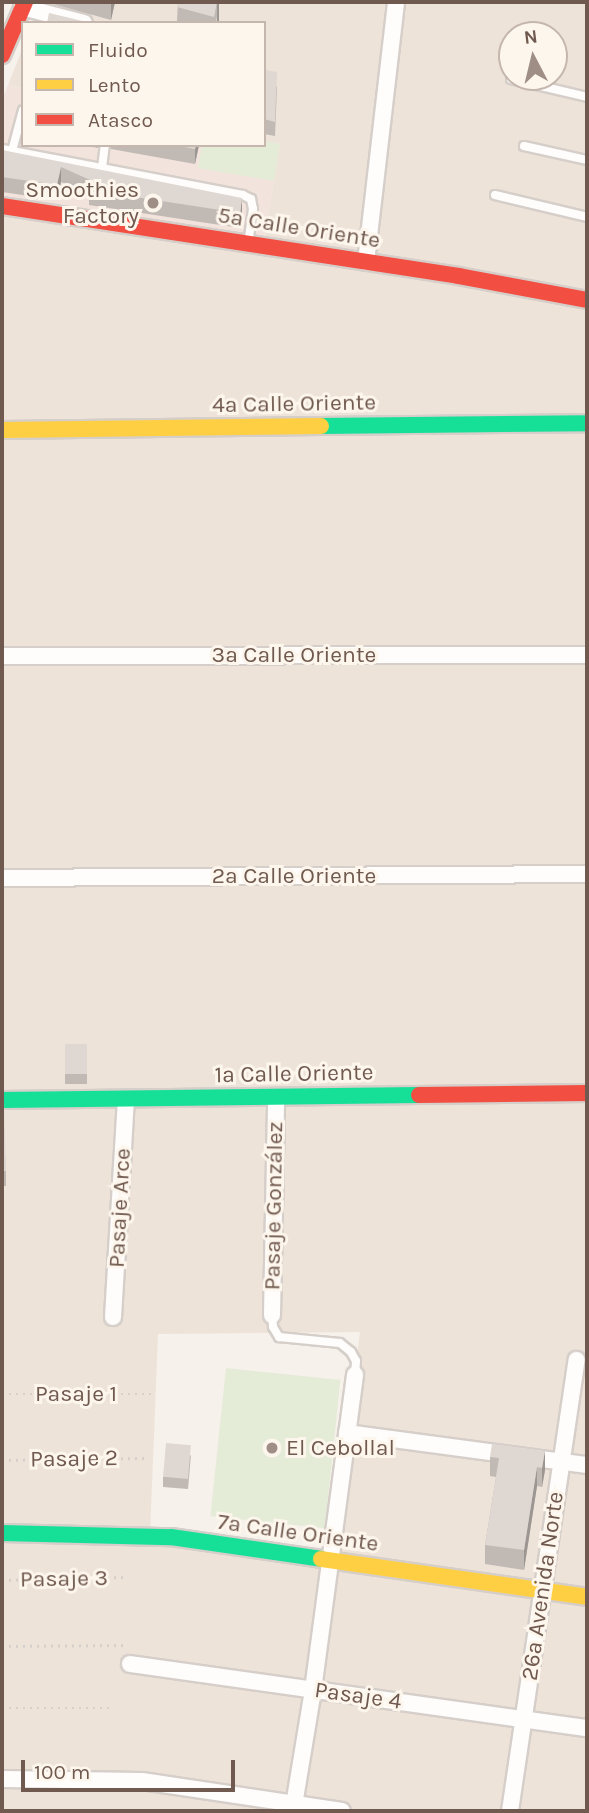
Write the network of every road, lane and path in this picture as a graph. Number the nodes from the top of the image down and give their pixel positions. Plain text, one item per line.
1 (396, 2) edge
2 (24, 5) edge
3 (77, 21) edge
4 (2, 55) edge
5 (562, 91) edge
6 (587, 97) edge
7 (21, 117) edge
8 (524, 146) dead end
9 (105, 147) edge
10 (2, 149) edge
11 (12, 151) junction
12 (587, 160) edge
13 (102, 168) junction
14 (495, 195) dead end
15 (2, 206) edge
16 (587, 217) edge
17 (248, 243) junction
18 (366, 262) junction
19 (586, 294) edge
20 (587, 423) edge
21 (2, 430) edge
22 (587, 655) edge
23 (2, 656) edge
24 (587, 874) edge
25 (2, 878) edge
26 (587, 1093) edge
27 (276, 1097) junction
28 (126, 1099) junction
29 (2, 1100) edge
30 (272, 1315) joint
31 (113, 1317) dead end
32 (577, 1360) dead end
33 (355, 1375) joint
34 (2, 1394) edge
35 (151, 1394) dead end
36 (348, 1433) junction
37 (146, 1458) dead end
38 (2, 1460) edge
39 (562, 1461) junction
40 (587, 1465) edge
41 (2, 1533) edge
42 (330, 1561) junction
43 (125, 1577) dead end
44 (2, 1580) edge
45 (542, 1590) junction
46 (587, 1597) edge
47 (127, 1645) dead end
48 (2, 1646) edge
49 (130, 1664) dead end
50 (313, 1690) junction
51 (2, 1708) edge
52 (114, 1708) dead end
53 (523, 1718) junction
54 (587, 1728) edge
55 (2, 1779) edge
56 (294, 1808) edge
57 (342, 1811) edge
58 (510, 1811) edge

1 - 18 street
2 - 3 street
2 - 4 street
5 - 6 lane
7 - 11 lane
8 - 12 lane
9 - 13 lane
10 - 11 lane
11 - 13 lane
13 - 17 lane
14 - 16 lane
15 - 17 street, 5a Calle Oriente
17 - 18 street, 5a Calle Oriente
18 - 19 street, 5a Calle Oriente
20 - 21 street, 4a Calle Oriente
22 - 23 street, 3a Calle Oriente
24 - 25 street, 2a Calle Oriente
26 - 27 street, 1a Calle Oriente
27 - 28 street, 1a Calle Oriente
27 - 30 street, Pasaje González
28 - 29 street, 1a Calle Oriente
28 - 31 street, Pasaje Arce
30 - 33 lane
32 - 39 street, 26a Avenida Norte
33 - 36 street
34 - 35 path, Pasaje 1
36 - 39 street
36 - 42 street
37 - 38 path, Pasaje 2
39 - 40 street
39 - 45 street, 26a Avenida Norte
41 - 42 street, 7a Calle Oriente
42 - 45 street, 7a Calle Oriente
42 - 50 street
43 - 44 path, Pasaje 3
45 - 46 street, 7a Calle Oriente
45 - 53 street, 26a Avenida Norte
47 - 48 path
49 - 50 street, Pasaje 4
50 - 53 street, Pasaje 4
50 - 56 street
51 - 52 path
53 - 54 street, Pasaje 4
53 - 58 street, 26a Avenida Norte
55 - 56 street
56 - 57 street

